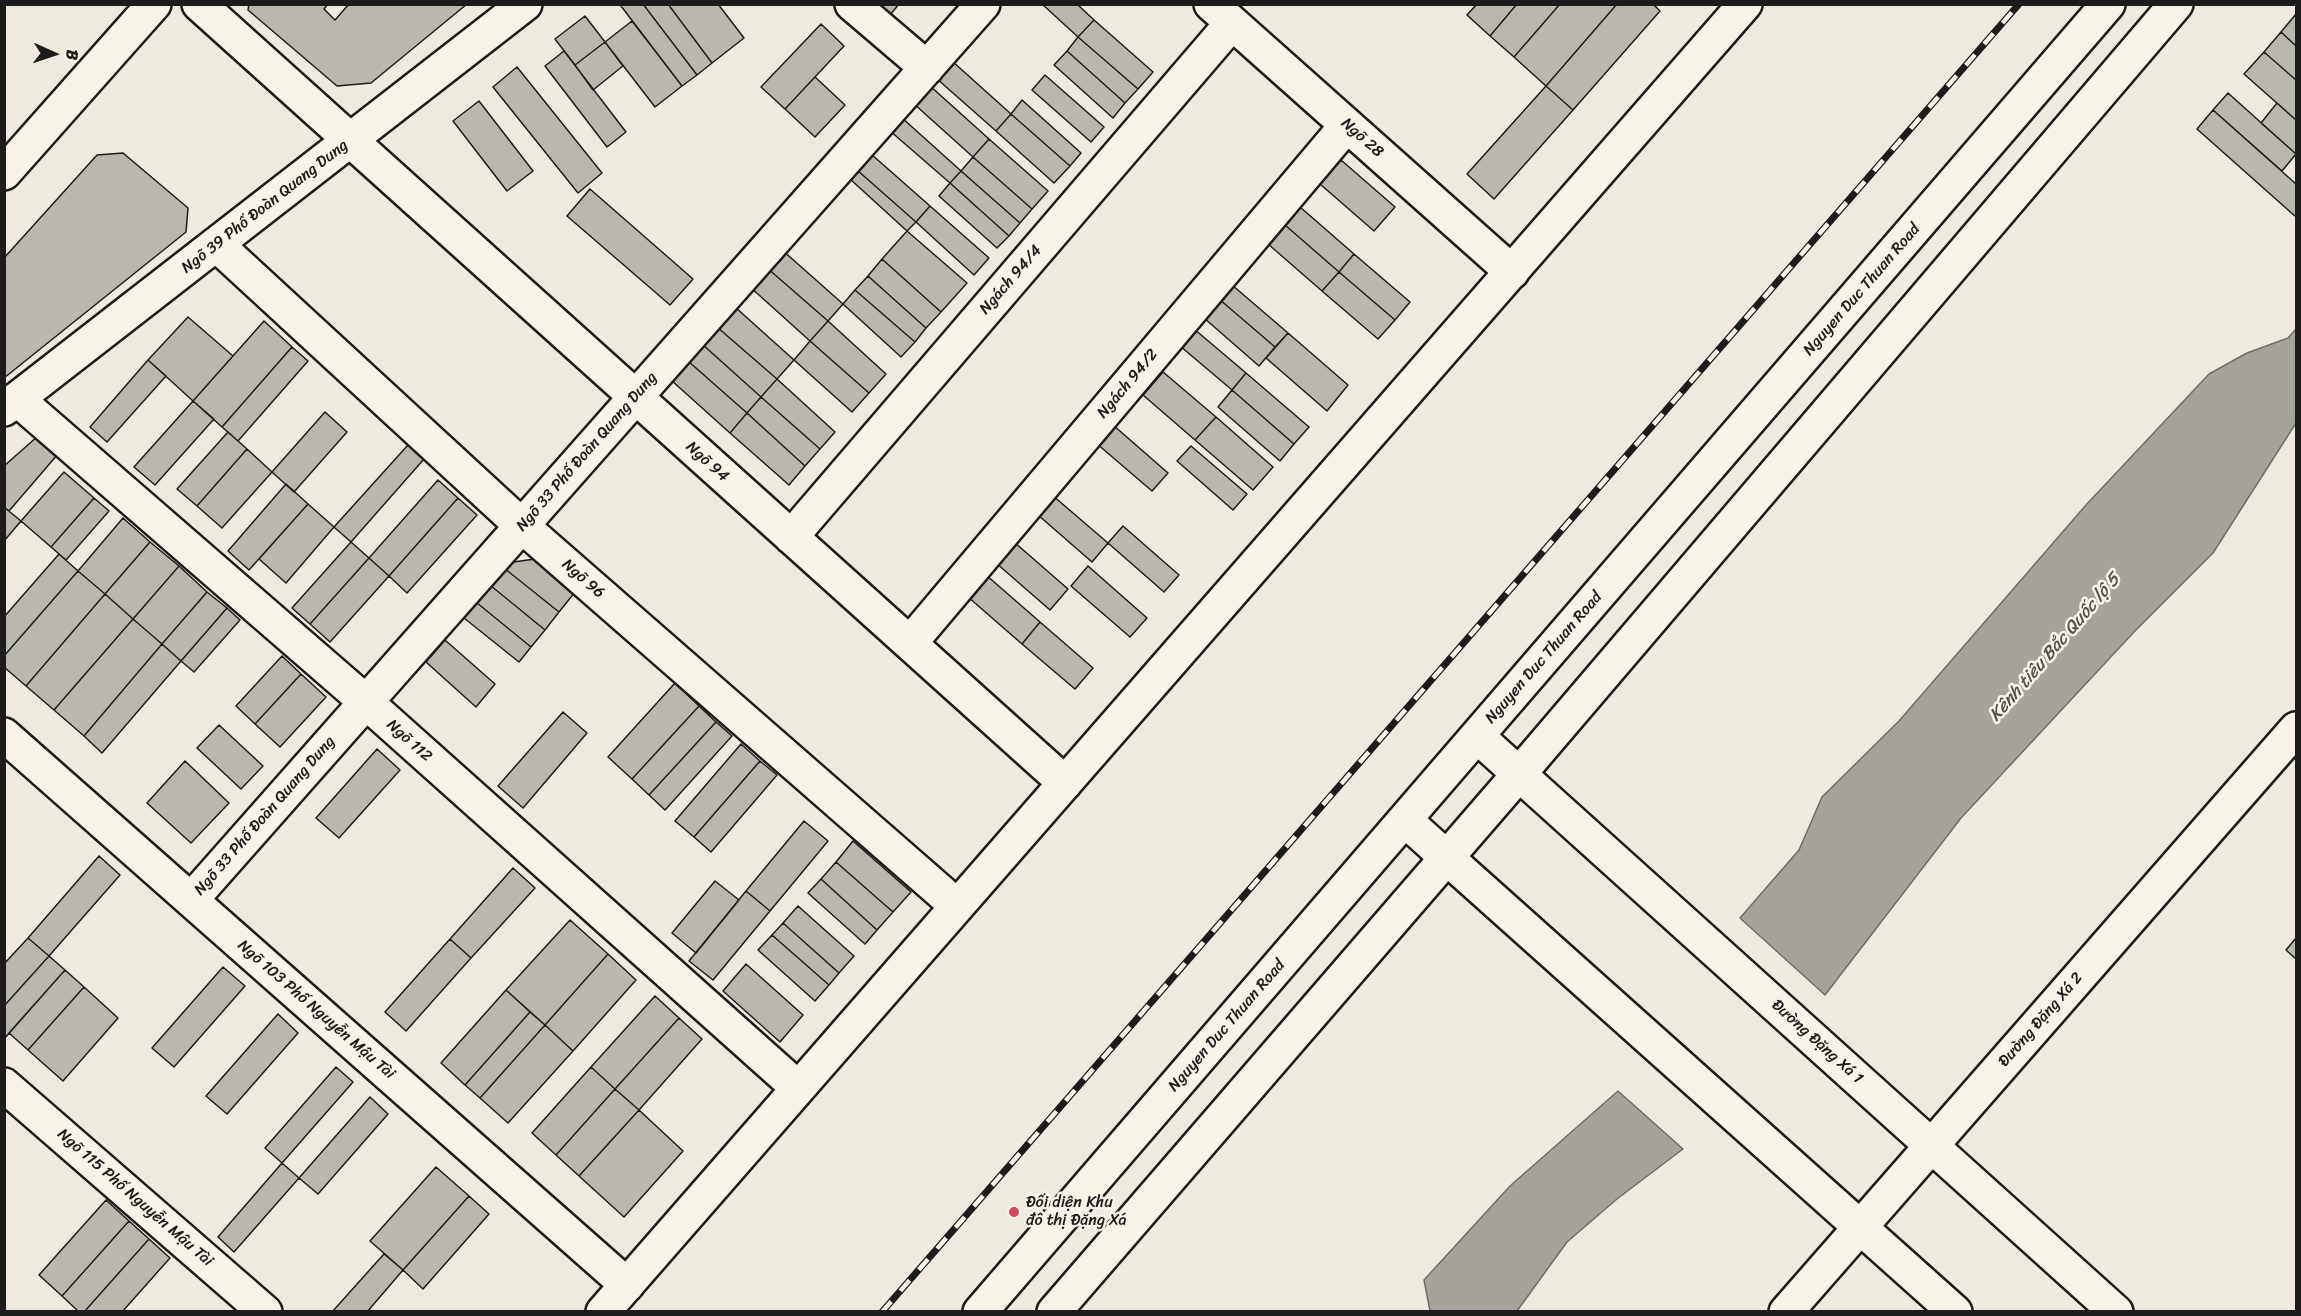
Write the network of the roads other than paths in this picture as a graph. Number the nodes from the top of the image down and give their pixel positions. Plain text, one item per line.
1 (154, 4) edge
2 (200, 4) edge
3 (525, 4) edge
4 (852, 4) edge
5 (983, 4) edge
6 (1745, 4) edge
7 (2108, 4) edge
8 (2176, 4) edge
9 (1221, 14) edge
10 (927, 68) junction
11 (1347, 125) junction
12 (350, 140) junction
13 (4, 173) edge
14 (216, 244) junction
15 (1512, 272) junction
16 (636, 397) junction
17 (11, 404) edge
18 (522, 526) junction
19 (791, 537) junction
20 (910, 643) junction
21 (366, 702) junction
22 (2296, 729) edge
23 (4, 735) edge
24 (1477, 736) junction
25 (1519, 774) junction
26 (1065, 783) junction
27 (1405, 820) junction
28 (1446, 857) junction
29 (191, 900) junction
30 (957, 906) junction
31 (4, 1085) edge
32 (798, 1088) junction
33 (1932, 1146) junction
34 (1860, 1227) junction
35 (627, 1285) junction
36 (265, 1311) edge
37 (603, 1311) edge
38 (980, 1311) edge
39 (1054, 1311) edge
40 (1786, 1311) edge
41 (1955, 1311) edge
42 (2116, 1311) edge

1 - 13 main road
2 - 12 main road, Ngõ 94
3 - 12 main road, Ngõ 39 Phố Đoàn Quang Dung
4 - 10 main road
5 - 10 main road, Ngõ 33 Phố Đoàn Quang Dung
6 - 15 main road
7 - 24 main road, Nguyen Duc Thuan Road
8 - 25 main road
9 - 11 main road, Ngõ 28
9 - 19 main road, Ngách 94/4
10 - 16 main road, Ngõ 33 Phố Đoàn Quang Dung
11 - 15 main road, Ngõ 28
11 - 20 main road, Ngách 94/2
12 - 14 main road, Ngõ 39 Phố Đoàn Quang Dung
12 - 16 main road, Ngõ 94
14 - 17 main road, Ngõ 39 Phố Đoàn Quang Dung
14 - 18 main road, Ngõ 96
15 - 26 main road
16 - 18 main road, Ngõ 33 Phố Đoàn Quang Dung
16 - 19 main road, Ngõ 94
17 - 21 main road, Ngõ 112
18 - 21 main road, Ngõ 33 Phố Đoàn Quang Dung
18 - 30 main road, Ngõ 96
19 - 20 main road, Ngõ 94
20 - 26 main road, Ngõ 94
21 - 29 main road, Ngõ 33 Phố Đoàn Quang Dung
21 - 32 main road, Ngõ 112
22 - 33 main road, Đường Đặng Xá 2
23 - 29 main road, Ngõ 103 Phố Nguyễn Mậu Tài
24 - 25 main road, Đường Đặng Xá 1
24 - 27 main road, Nguyen Duc Thuan Road
25 - 28 main road
25 - 33 main road, Đường Đặng Xá 1
26 - 30 main road
27 - 28 main road
27 - 38 main road, Nguyen Duc Thuan Road
28 - 34 main road
28 - 39 main road
29 - 35 main road, Ngõ 103 Phố Nguyễn Mậu Tài
30 - 32 main road
31 - 36 main road, Ngõ 115 Phố Nguyễn Mậu Tài
32 - 35 main road
33 - 34 main road, Đường Đặng Xá 2
33 - 42 main road, Đường Đặng Xá 1
34 - 40 main road, Đường Đặng Xá 2
34 - 41 main road
35 - 37 main road

